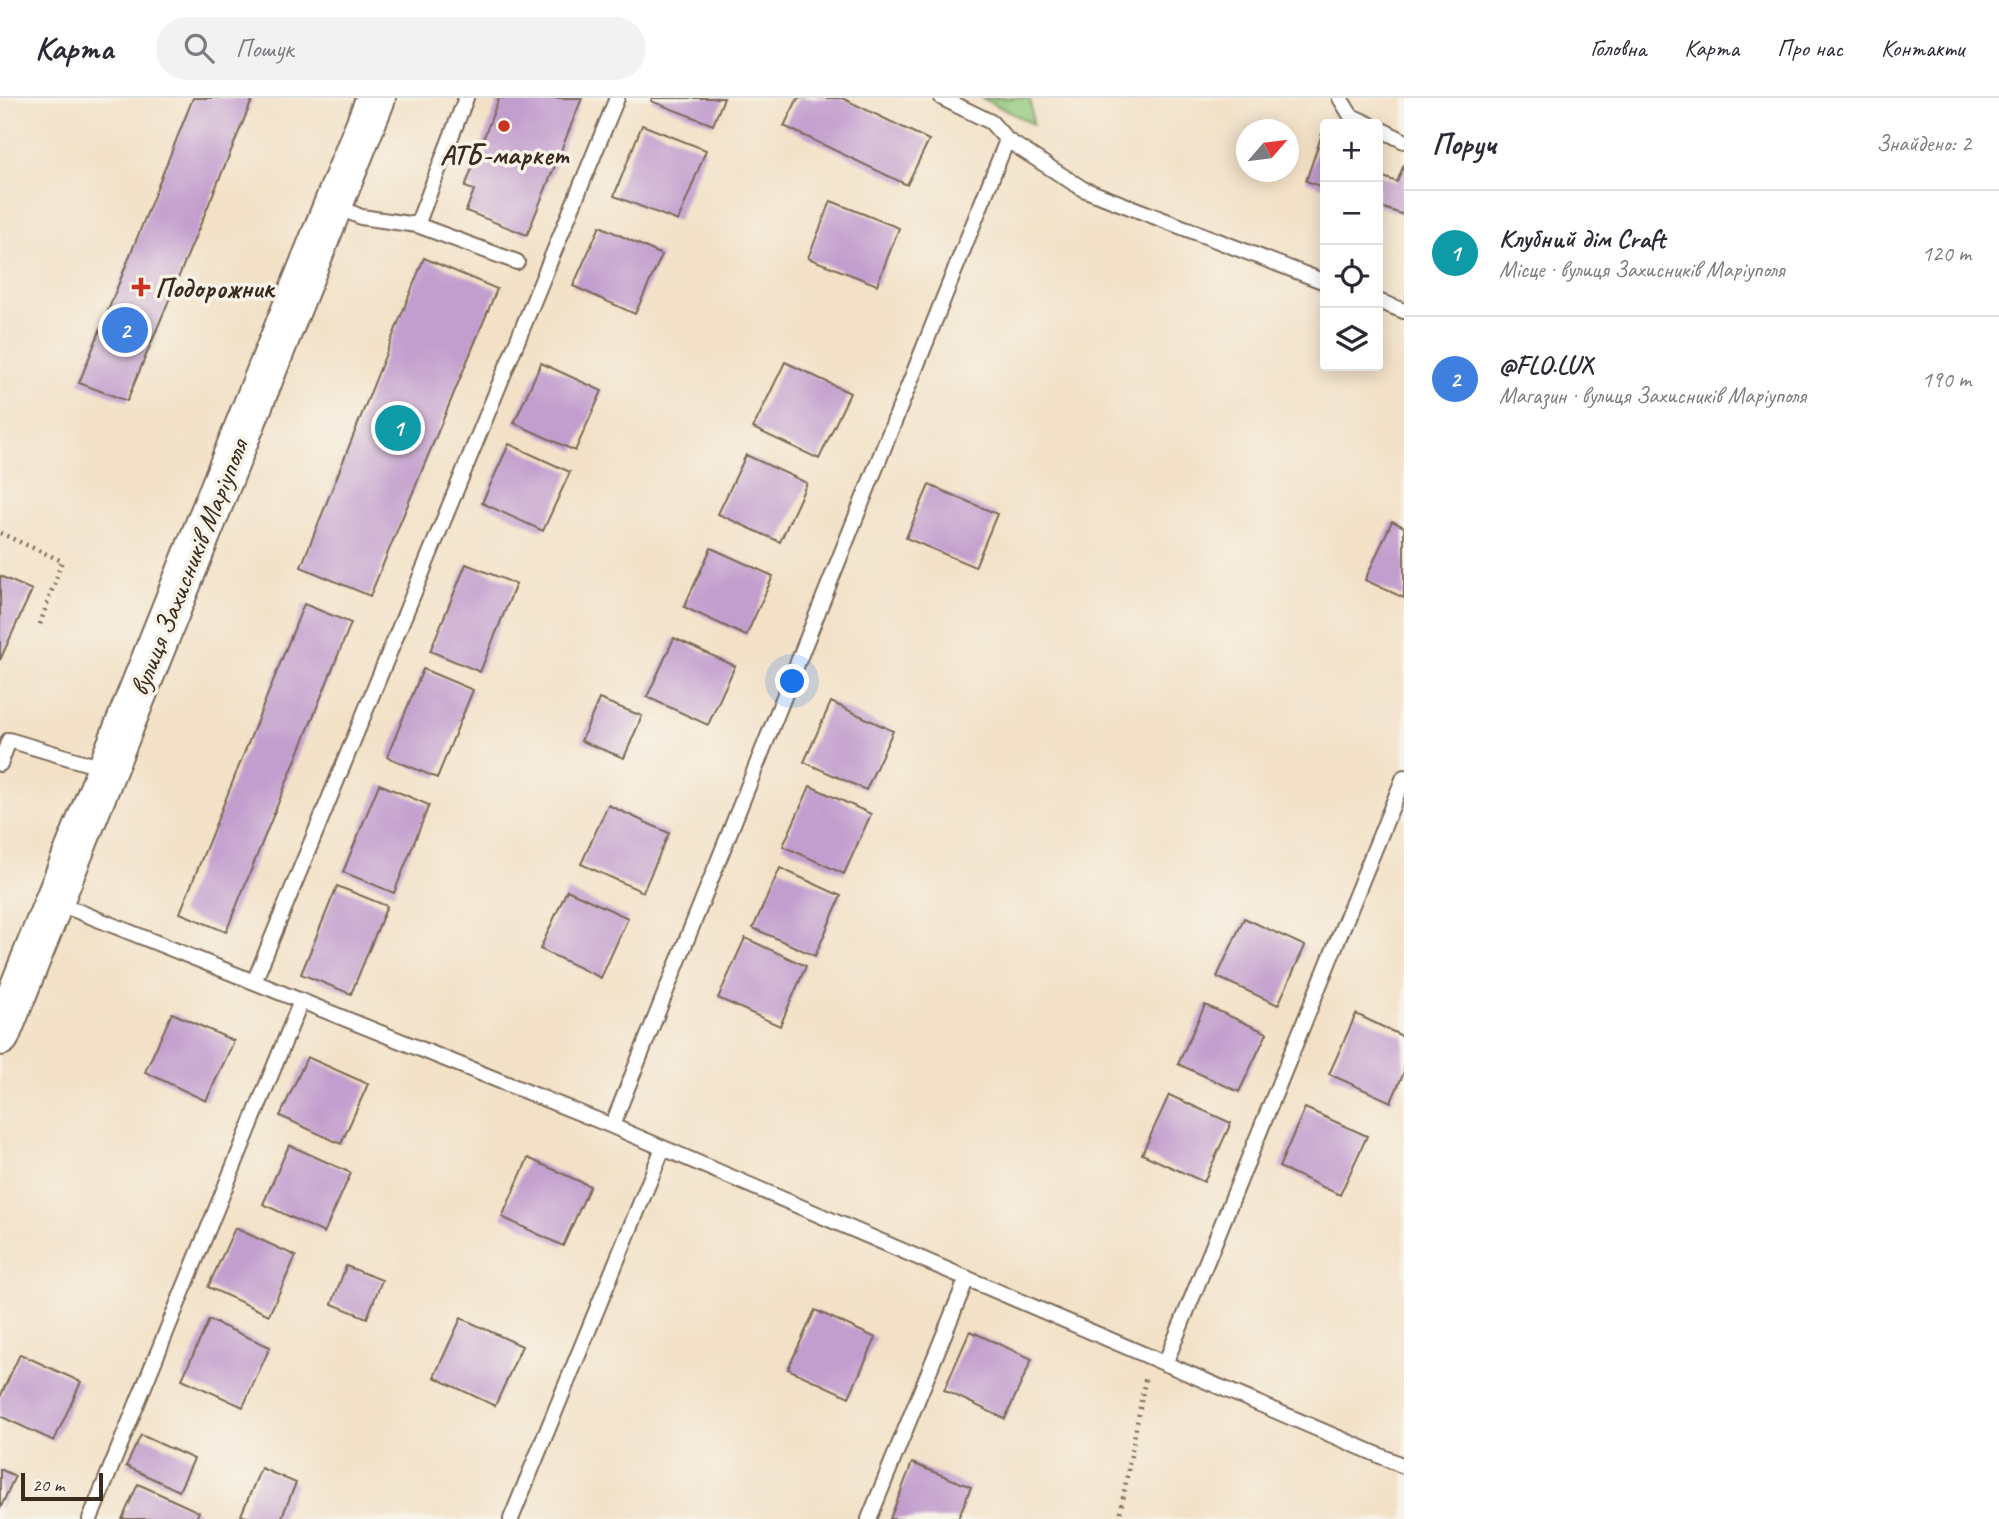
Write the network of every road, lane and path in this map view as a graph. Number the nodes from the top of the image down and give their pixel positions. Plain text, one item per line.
1 (376, 98) edge
2 (466, 98) edge
3 (617, 98) edge
4 (942, 98) edge
5 (1340, 98) edge
6 (1358, 119) edge
7 (1383, 130) edge
8 (1007, 140) junction
9 (1404, 141) edge
10 (333, 205) junction
11 (417, 225) junction
12 (517, 262) dead end
13 (1320, 280) edge
14 (1383, 303) edge
15 (1404, 311) edge
16 (0, 533) edge
17 (39, 627) dead end
18 (0, 764) edge
19 (107, 769) junction
20 (1404, 777) edge
21 (54, 902) junction
22 (254, 982) junction
23 (302, 1001) junction
24 (0, 1035) edge
25 (612, 1126) junction
26 (663, 1148) junction
27 (967, 1278) junction
28 (1149, 1357) junction
29 (1165, 1363) junction
30 (1404, 1466) edge
31 (90, 1519) edge
32 (512, 1519) edge
33 (869, 1519) edge
34 (1119, 1519) edge

1 - 10 main road, вулиця Захисників Маріуполя
2 - 11 lane
3 - 22 lane
4 - 8 lane
5 - 6 lane
7 - 9 lane
8 - 13 lane
8 - 25 lane
10 - 11 lane
10 - 19 main road, вулиця Захисників Маріуполя
11 - 12 lane
14 - 15 lane
16 - 17 path
18 - 19 lane
19 - 21 main road, вулиця Захисників Маріуполя
20 - 29 lane
21 - 22 lane
21 - 24 main road, вулиця Захисників Маріуполя
22 - 23 lane
23 - 25 lane
23 - 31 lane
25 - 26 lane
26 - 27 lane
26 - 32 lane
27 - 28 lane
27 - 33 lane
28 - 29 lane
28 - 34 path
29 - 30 lane

